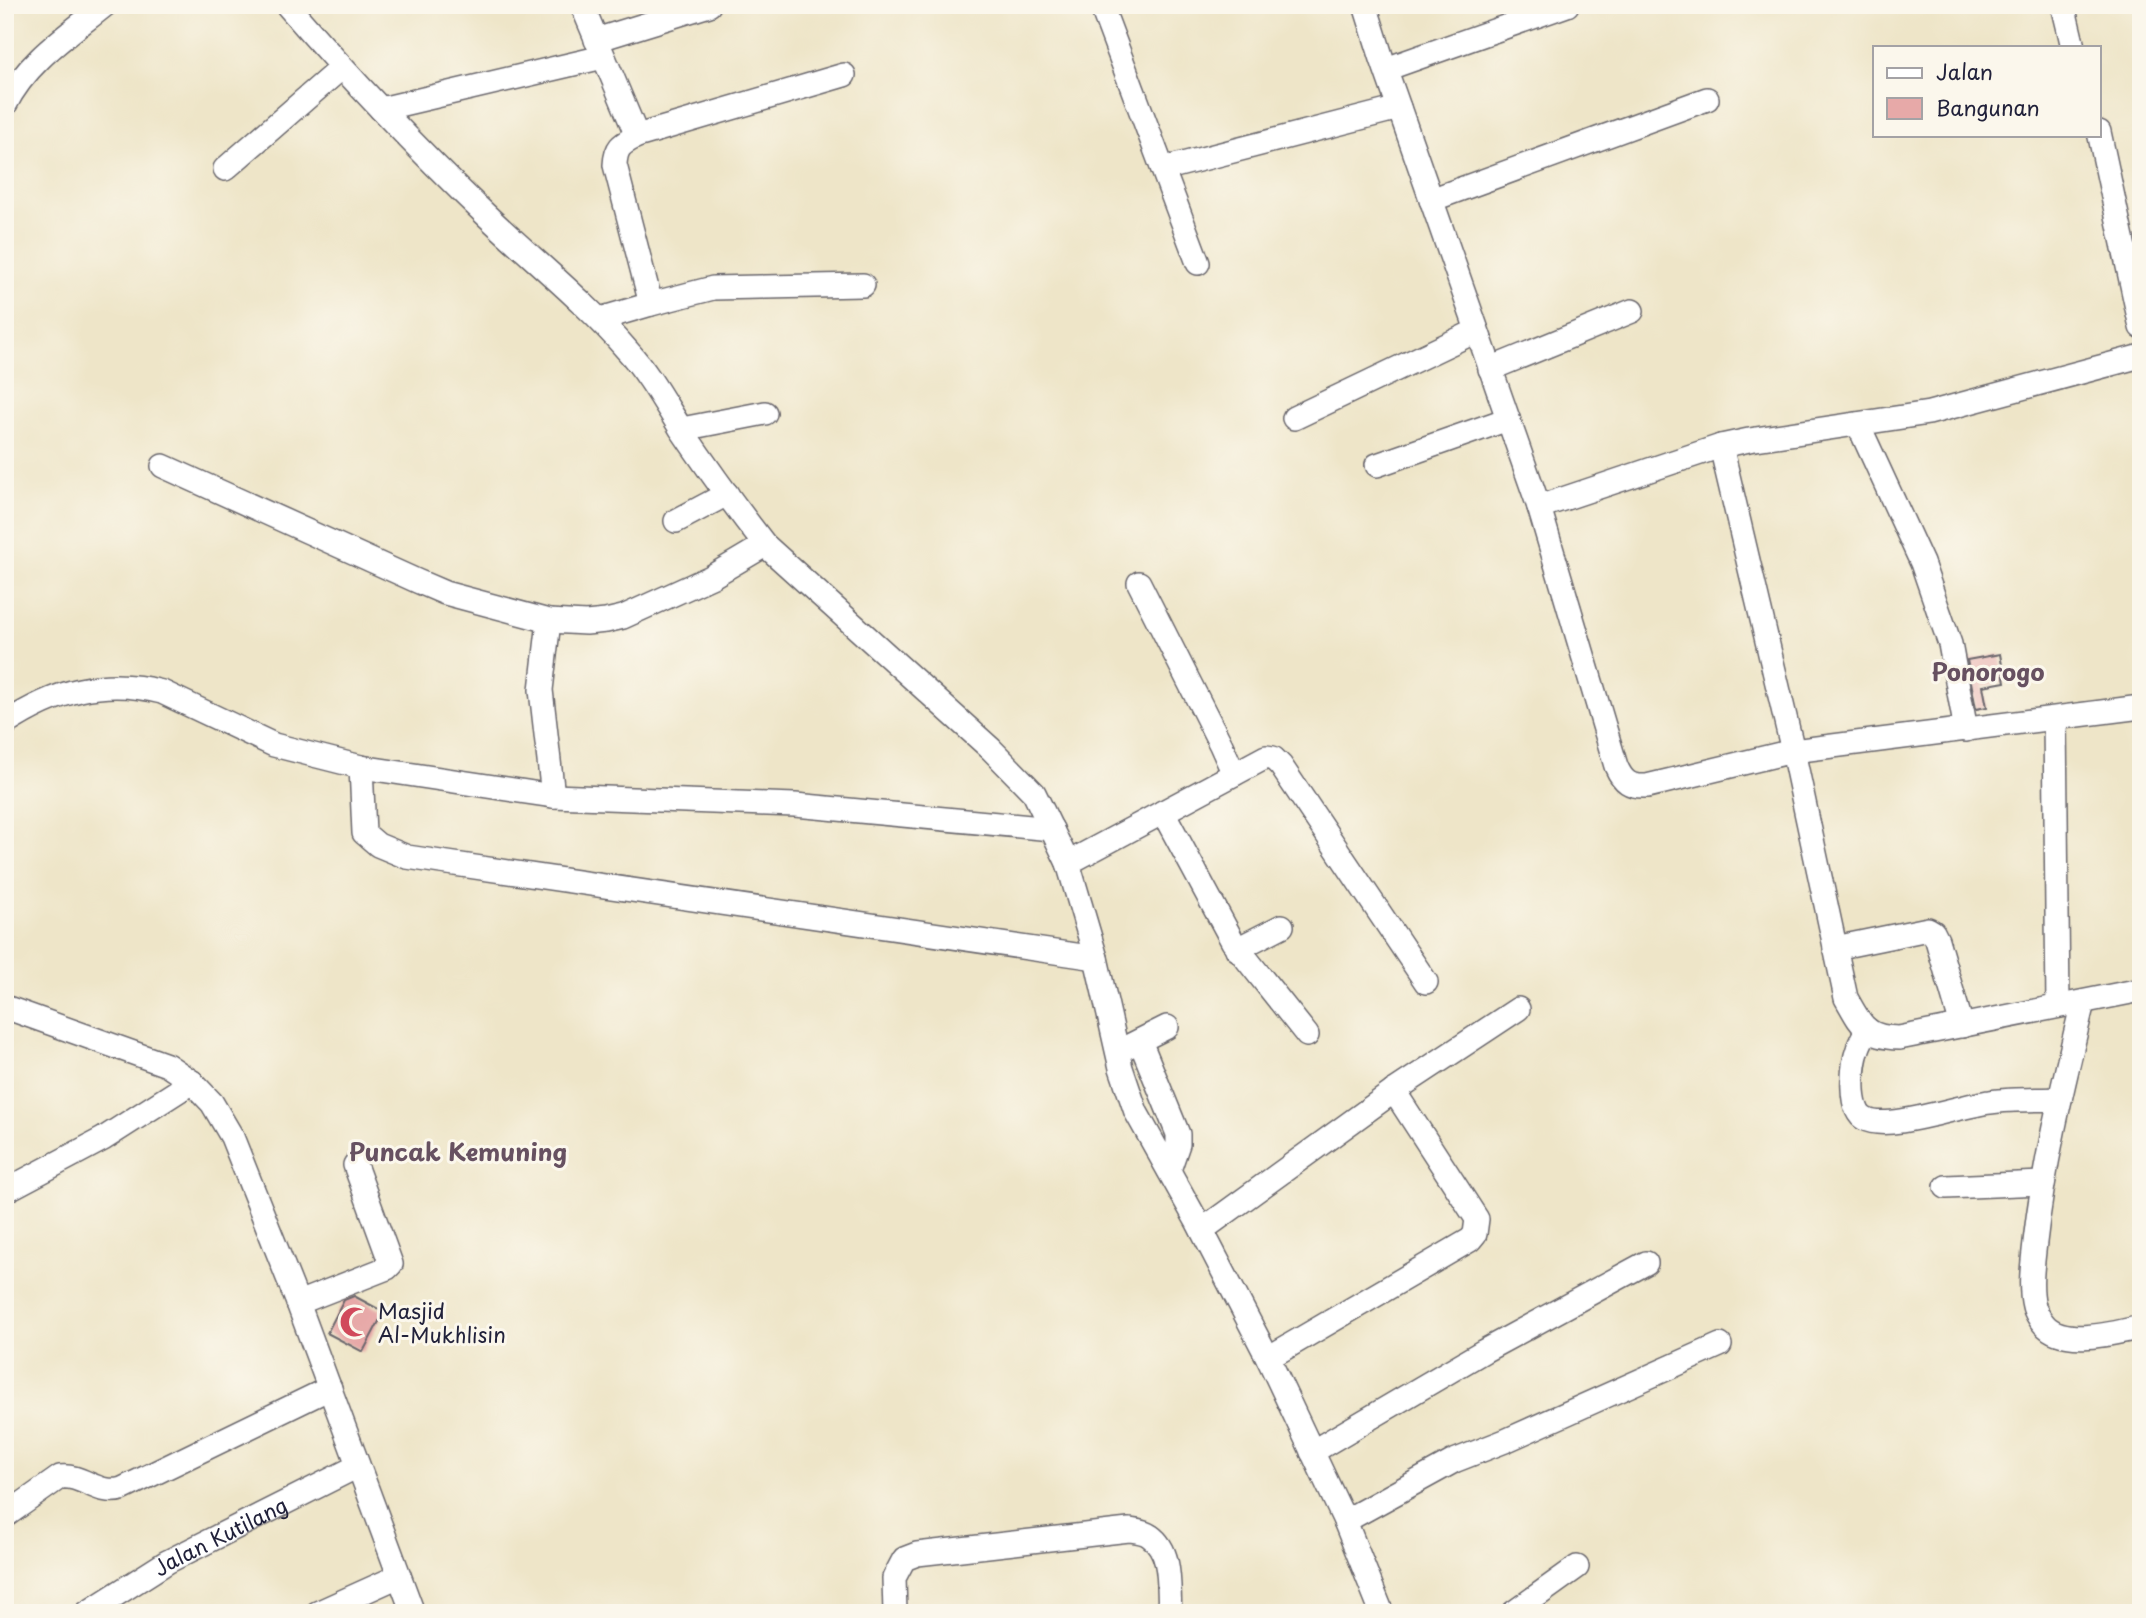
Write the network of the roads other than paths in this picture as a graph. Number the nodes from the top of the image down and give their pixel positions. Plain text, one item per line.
1 (105, 5) edge
2 (287, 5) edge
3 (582, 5) edge
4 (709, 5) edge
5 (1101, 5) edge
6 (1365, 5) edge
7 (1567, 5) edge
8 (2063, 5) edge
9 (2073, 46) edge
10 (600, 49) junction
11 (341, 68) junction
12 (1386, 69) junction
13 (844, 75) dead end
14 (1707, 99) dead end
15 (5, 104) edge
16 (1399, 108) junction
17 (381, 109) junction
18 (637, 136) junction
19 (2100, 136) edge
20 (225, 169) dead end
21 (1163, 169) junction
22 (1431, 200) junction
23 (1198, 263) dead end
24 (863, 285) dead end
25 (650, 304) junction
26 (1632, 311) dead end
27 (600, 319) junction
28 (2141, 327) edge
29 (1476, 331) junction
30 (2141, 356) edge
31 (1490, 369) junction
32 (765, 413) dead end
33 (1294, 418) dead end
34 (1508, 419) junction
35 (1858, 424) junction
36 (682, 429) junction
37 (1721, 446) junction
38 (163, 466) dead end
39 (1377, 466) dead end
40 (727, 494) junction
41 (1539, 507) junction
42 (676, 521) dead end
43 (765, 545) junction
44 (1139, 583) dead end
45 (549, 621) junction
46 (2141, 707) edge
47 (2055, 719) junction
48 (5, 724) edge
49 (1966, 730) junction
50 (1794, 751) junction
51 (361, 767) junction
52 (1234, 774) junction
53 (554, 796) junction
54 (1163, 812) junction
55 (1052, 829) junction
56 (1068, 863) junction
57 (1282, 926) dead end
58 (1237, 948) junction
59 (1835, 948) junction
60 (1096, 958) junction
61 (1426, 982) dead end
62 (2141, 990) edge
63 (2083, 1002) junction
64 (2058, 1006) junction
65 (5, 1007) edge
66 (1518, 1009) dead end
67 (1962, 1026) junction
68 (1167, 1027) dead end
69 (1867, 1030) junction
70 (1307, 1035) dead end
71 (1140, 1041) junction
72 (1118, 1051) junction
73 (192, 1082) junction
74 (1394, 1091) junction
75 (2060, 1099) junction
76 (355, 1165) dead end
77 (1168, 1170) junction
78 (2043, 1183) junction
79 (1947, 1187) dead end
80 (5, 1191) edge
81 (1202, 1230) junction
82 (1646, 1263) dead end
83 (298, 1303) junction
84 (2141, 1327) edge
85 (1720, 1345) dead end
86 (1268, 1358) junction
87 (330, 1388) junction
88 (1312, 1452) junction
89 (358, 1466) junction
90 (5, 1516) edge
91 (1345, 1521) junction
92 (1577, 1567) dead end
93 (398, 1576) junction
94 (87, 1613) edge
95 (317, 1613) edge
96 (413, 1613) edge
97 (895, 1613) edge
98 (1170, 1613) edge
99 (1382, 1613) edge
100 (1513, 1613) edge

1 - 15 street
2 - 11 street
3 - 10 street
4 - 10 street
5 - 21 street
6 - 12 street
7 - 12 street
8 - 9 street
10 - 17 street
10 - 18 street
11 - 17 street
11 - 20 street
12 - 16 street
13 - 18 street
14 - 22 street
16 - 21 street
16 - 22 street
17 - 27 street
18 - 25 street
19 - 28 street
21 - 23 street
22 - 29 street
24 - 25 street
25 - 27 street
26 - 31 street
27 - 36 street
29 - 31 street
29 - 33 street
30 - 35 street
31 - 34 street
32 - 36 street
34 - 39 street
34 - 41 street
35 - 37 street
35 - 49 street
36 - 40 street
37 - 41 street
37 - 50 street
38 - 45 street
40 - 42 street
40 - 43 street
41 - 50 street
43 - 45 street
43 - 55 street
44 - 52 street
45 - 53 street
46 - 47 street
47 - 49 street
47 - 64 street
48 - 51 street
49 - 50 street
50 - 59 street
51 - 53 street
51 - 60 street
52 - 54 street
52 - 61 street
53 - 55 street
54 - 56 street
54 - 58 street
55 - 56 street
56 - 60 street
57 - 58 street
58 - 70 street
59 - 67 street
59 - 69 street
60 - 72 street
62 - 63 street
63 - 64 street
63 - 75 street
64 - 67 street
65 - 73 street
66 - 74 street
67 - 69 street
68 - 71 street
69 - 75 street
71 - 72 street
71 - 77 street
72 - 77 street
73 - 80 street
73 - 83 street
74 - 81 street
74 - 86 street
75 - 78 street
76 - 83 street
77 - 81 street
78 - 79 street
78 - 84 street
81 - 86 street
82 - 88 street
83 - 87 street
85 - 91 street
86 - 88 street
87 - 89 street
87 - 90 street
88 - 91 street
89 - 93 street
89 - 94 street, Jalan Kutilang
91 - 99 street
92 - 100 street
93 - 95 street
93 - 96 street
97 - 98 street

